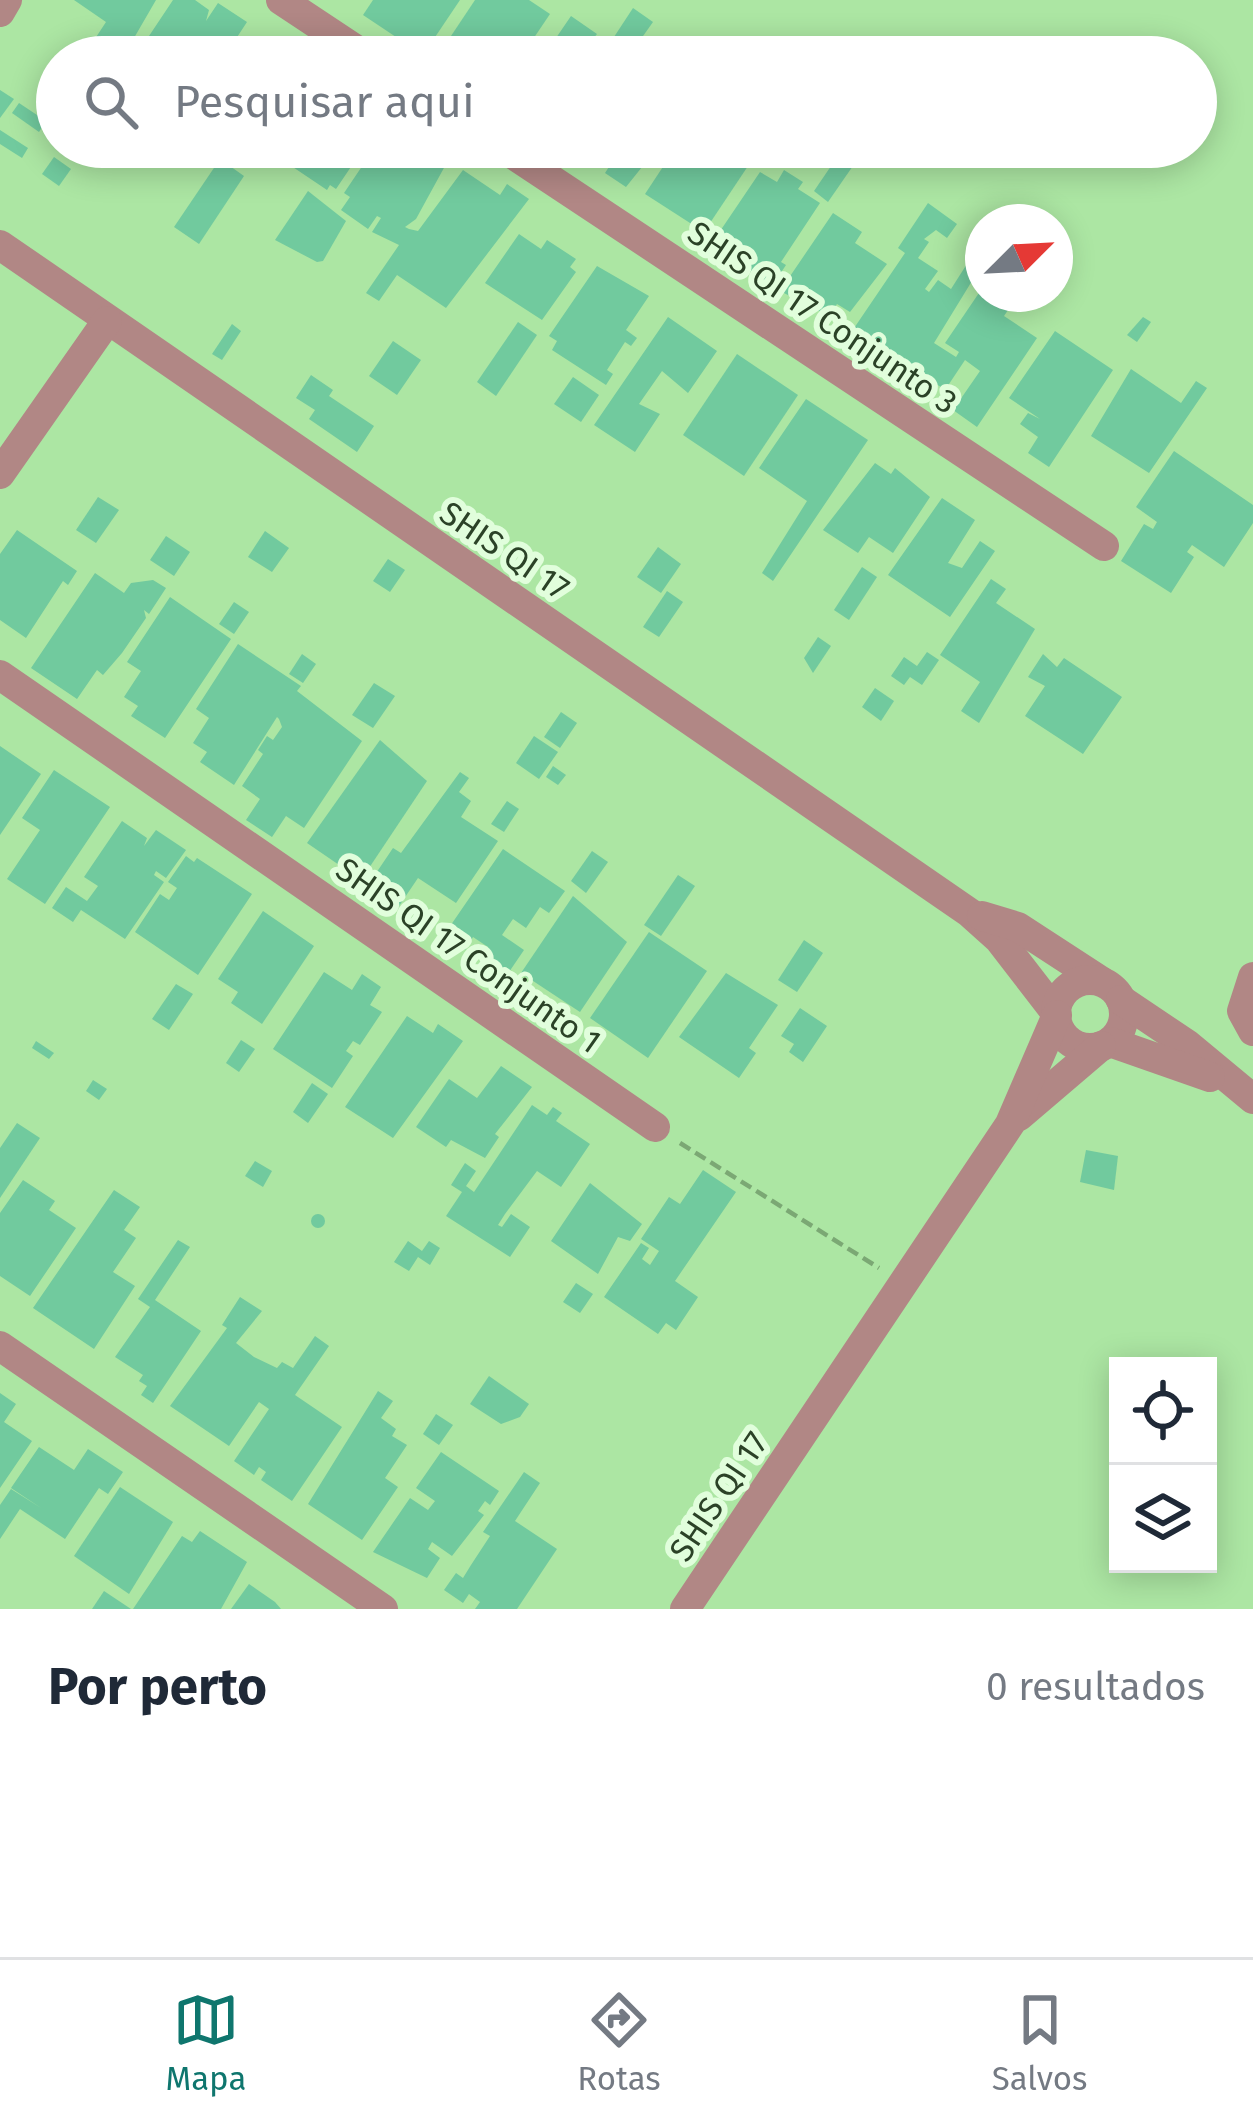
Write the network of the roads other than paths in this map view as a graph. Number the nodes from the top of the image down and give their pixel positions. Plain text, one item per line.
1 (7, 0) edge
2 (281, 0) edge
3 (0, 12) edge
4 (335, 36) edge
5 (534, 168) edge
6 (0, 245) edge
7 (107, 321) junction
8 (0, 474) edge
9 (1104, 546) dead end
10 (0, 674) edge
11 (970, 913) junction
12 (1253, 977) edge
13 (1111, 991) junction
14 (1056, 1014) junction
15 (1253, 1031) edge
16 (1105, 1044) junction
17 (1253, 1100) edge
18 (1010, 1124) junction
19 (655, 1127) road end
20 (0, 1346) edge
21 (383, 1609) edge
22 (686, 1609) edge

1 - 3 street
2 - 4 street
5 - 9 street, SHIS QI 17 Conjunto 3
6 - 7 street, SHIS QI 17
7 - 8 street
7 - 11 street, SHIS QI 17
10 - 19 street, SHIS QI 17 Conjunto 1
11 - 13 street, SHIS QI 17
11 - 14 street, SHIS QI 17
12 - 15 street
13 - 14 street
13 - 16 street
13 - 17 street, SHIS QI 17
14 - 16 street
14 - 18 street, SHIS QI 17
16 - 17 street, SHIS QI 17
16 - 18 street, SHIS QI 17
18 - 22 street, SHIS QI 17
20 - 21 street

